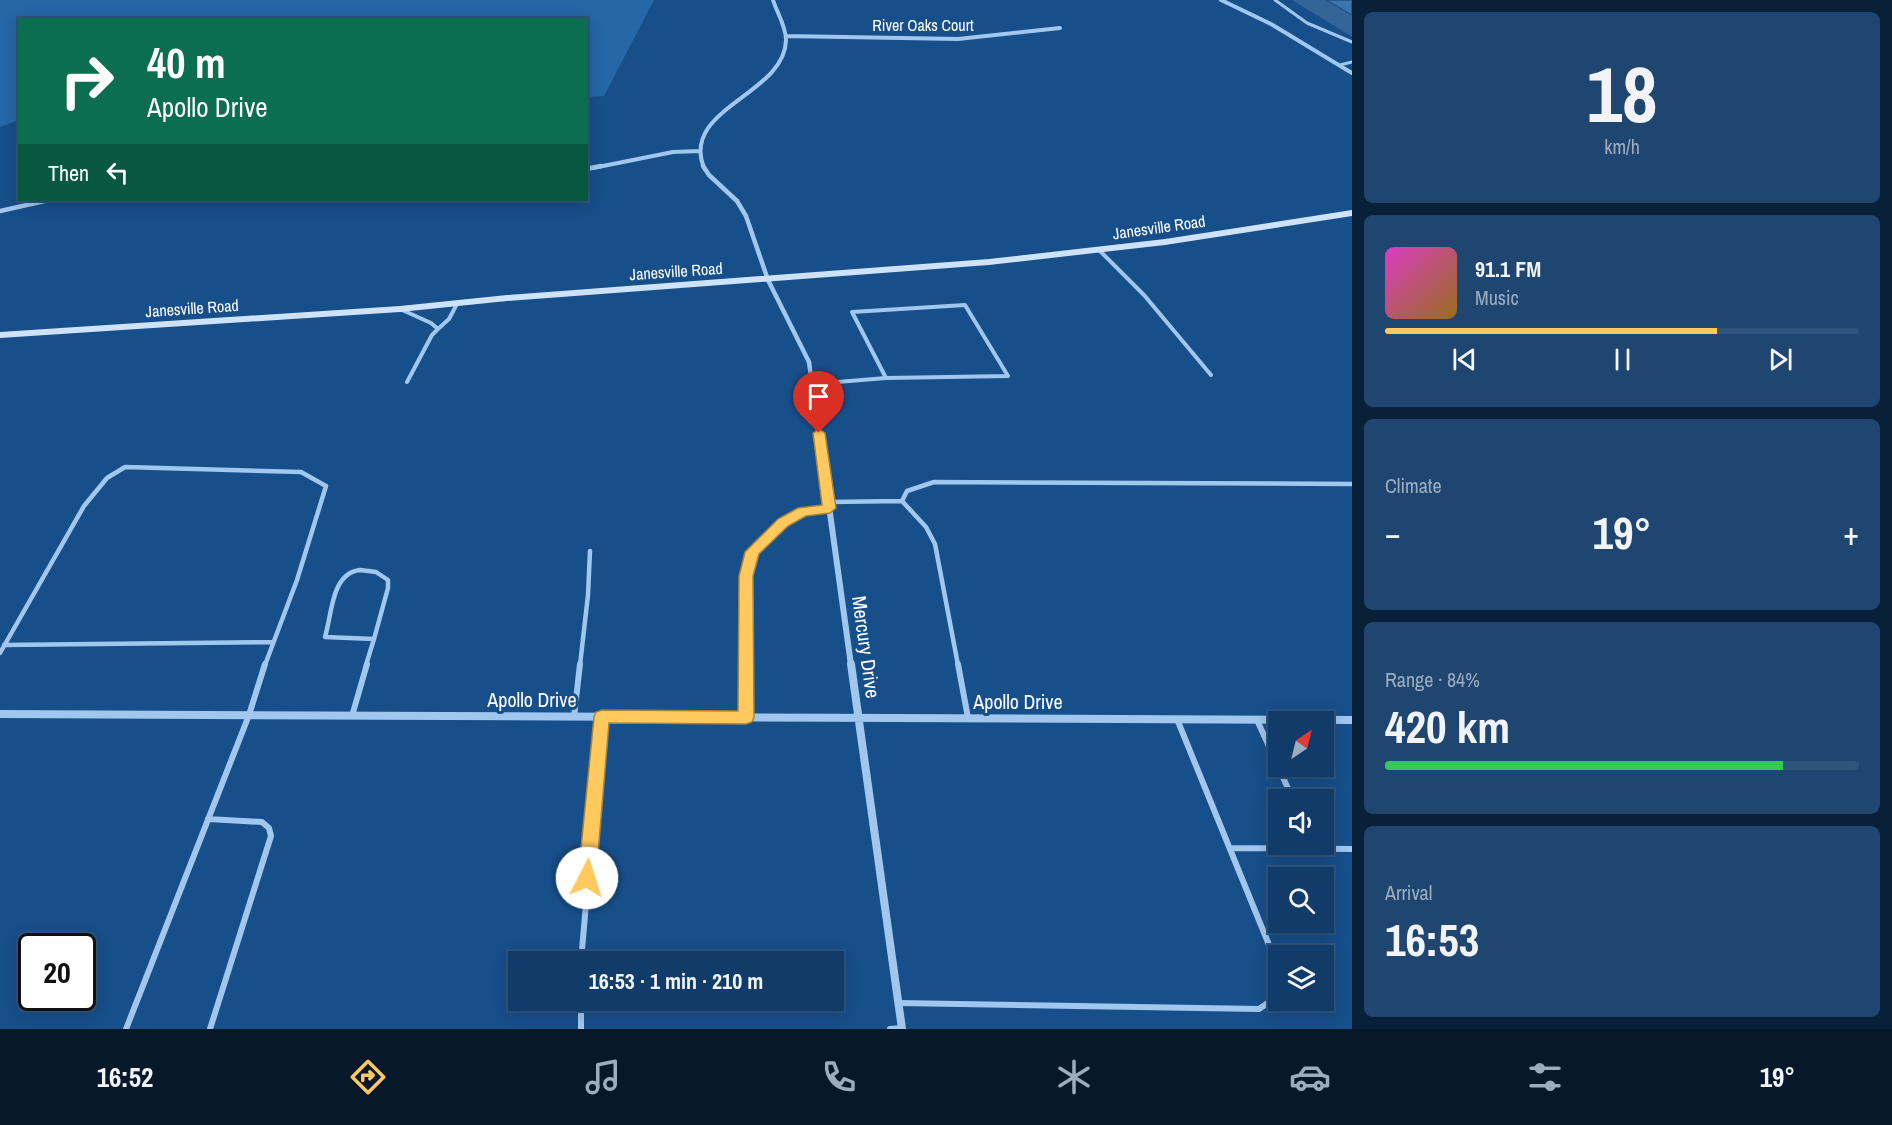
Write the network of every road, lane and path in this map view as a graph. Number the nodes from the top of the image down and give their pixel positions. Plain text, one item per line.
1 (773, 0) edge
2 (1221, 0) edge
3 (1275, 0) edge
4 (1060, 28) dead end
5 (786, 36) junction
6 (1352, 42) edge
7 (1352, 62) edge
8 (1340, 65) junction
9 (1352, 73) edge
10 (700, 151) junction
11 (588, 169) edge
12 (45, 201) edge
13 (0, 212) edge
14 (1352, 213) edge
15 (1100, 250) junction
16 (768, 279) junction
17 (458, 302) junction
18 (400, 309) junction
19 (438, 329) junction
20 (0, 335) edge
21 (1211, 375) dead end
22 (886, 378) junction
23 (407, 382) dead end
24 (813, 384) junction
25 (1352, 484) edge
26 (902, 501) junction
27 (829, 505) junction
28 (590, 551) dead end
29 (375, 639) junction
30 (273, 642) junction
31 (4, 645) junction
32 (0, 653) edge
33 (0, 714) edge
34 (249, 715) junction
35 (352, 716) junction
36 (574, 717) junction
37 (602, 717) junction
38 (746, 717) junction
39 (860, 718) junction
40 (968, 718) junction
41 (1177, 720) junction
42 (1257, 720) junction
43 (1352, 720) edge
44 (1268, 744) edge
45 (208, 819) junction
46 (1230, 848) junction
47 (1268, 848) edge
48 (1334, 848) edge
49 (1352, 849) edge
50 (1269, 945) edge
51 (581, 951) edge
52 (898, 1003) junction
53 (1268, 1003) edge
54 (581, 1011) edge
55 (902, 1028) edge
56 (126, 1029) edge
57 (210, 1029) edge
58 (581, 1029) edge
59 (890, 1029) edge

1 - 5 street
2 - 8 street
3 - 6 lane
4 - 5 street, River Oaks Court
5 - 10 street
7 - 8 lane
8 - 9 street
10 - 11 street
10 - 16 street, Mercury Drive
12 - 13 street
14 - 15 main road, Janesville Road
15 - 16 main road, Janesville Road
15 - 21 lane
16 - 17 main road, Janesville Road
16 - 24 street, Mercury Drive
17 - 18 main road, Janesville Road
17 - 19 lane
18 - 19 lane
18 - 20 main road, Janesville Road
19 - 23 lane
22 - 22 lane
22 - 24 lane
24 - 27 street, Mercury Drive
25 - 26 lane
26 - 27 lane
26 - 40 lane
27 - 38 lane
27 - 39 street, Mercury Drive
28 - 36 lane
29 - 29 lane
29 - 35 lane
30 - 31 lane
30 - 31 lane
30 - 34 lane
31 - 32 lane
33 - 34 street, Apollo Drive
34 - 35 street, Apollo Drive
34 - 45 lane
35 - 36 street, Apollo Drive
36 - 37 street, Apollo Drive
37 - 38 street, Apollo Drive
37 - 51 lane
38 - 39 street, Apollo Drive
39 - 40 street, Apollo Drive
39 - 52 street, Mercury Drive
40 - 41 street, Apollo Drive
41 - 42 street, Apollo Drive
41 - 46 lane
42 - 43 street, Apollo Drive
42 - 44 lane
45 - 56 lane
45 - 57 lane
46 - 47 lane
46 - 50 lane
48 - 49 lane
52 - 53 lane
52 - 55 street, Mercury Drive
54 - 58 lane
55 - 59 lane

